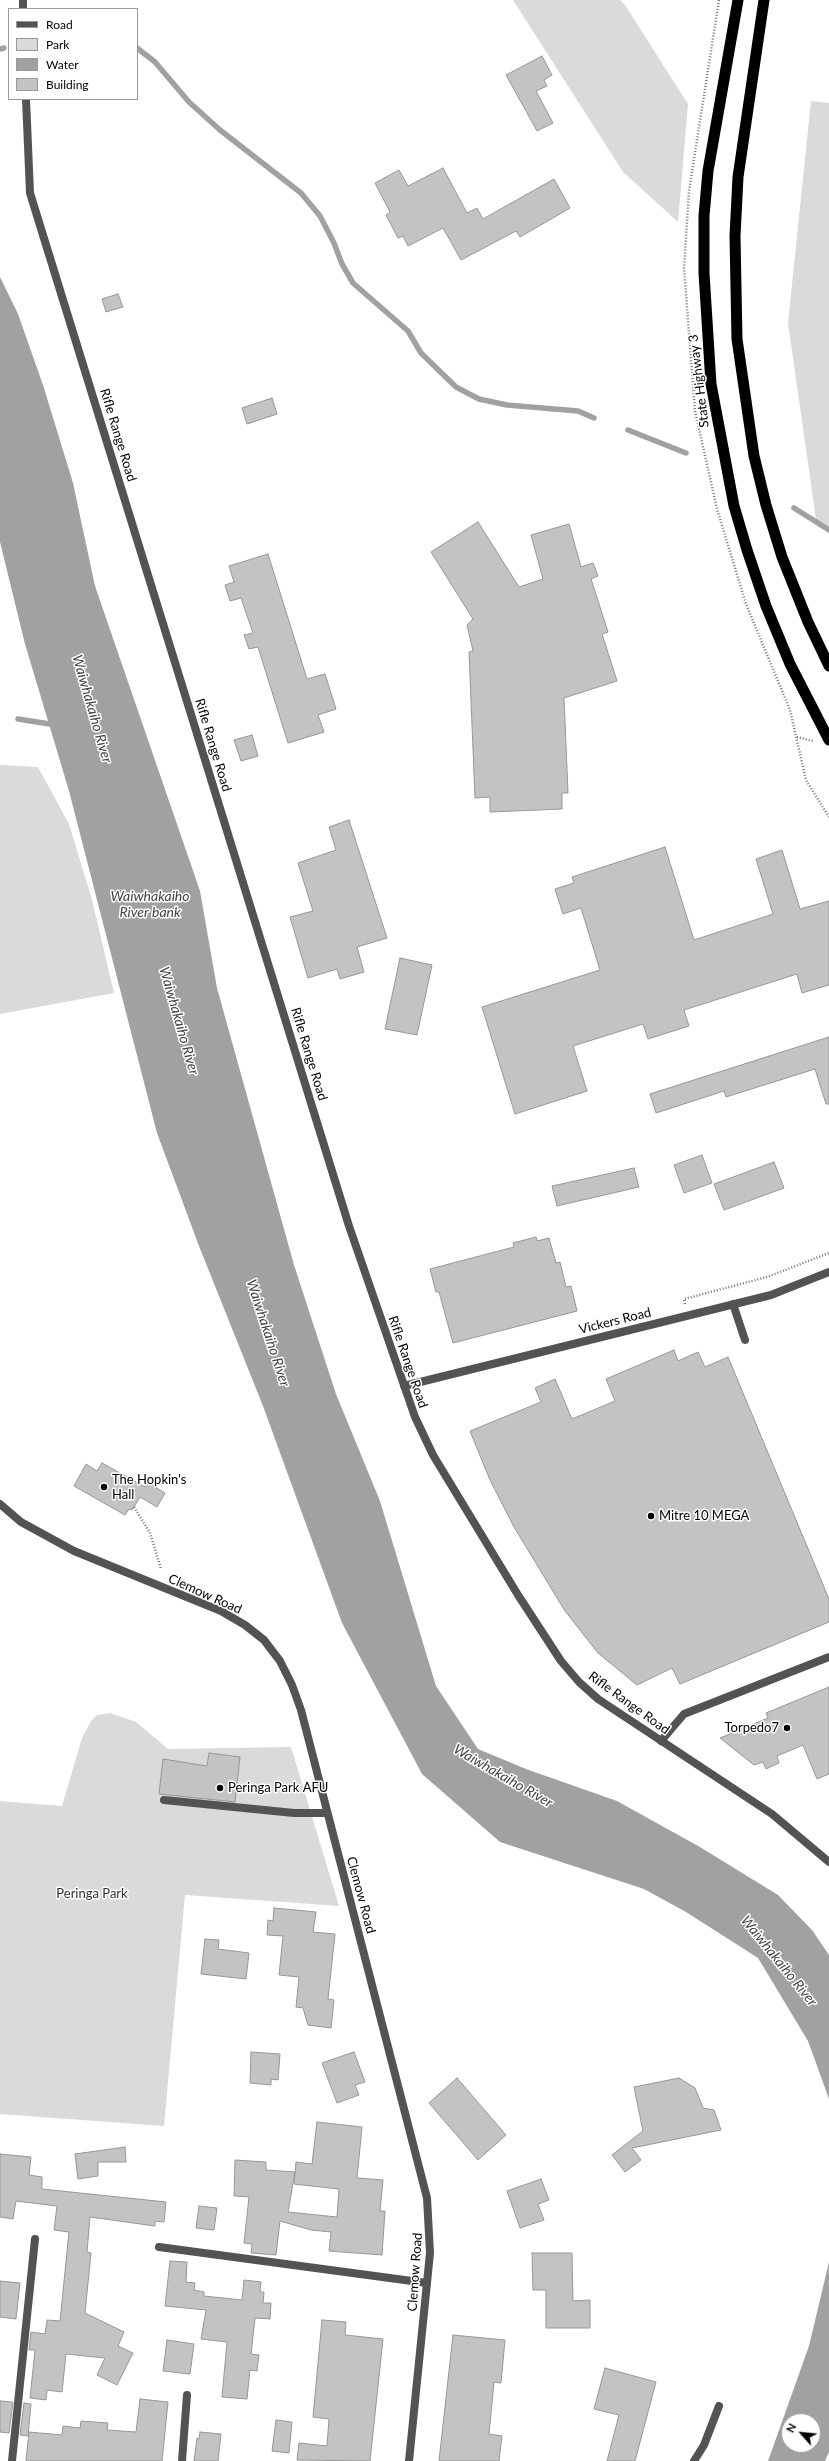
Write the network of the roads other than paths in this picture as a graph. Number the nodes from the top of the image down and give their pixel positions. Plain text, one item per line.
1 (738, 0) edge
2 (764, 0) edge
3 (26, 100) edge
4 (829, 666) edge
5 (829, 740) edge
6 (829, 1272) edge
7 (733, 1304) junction
8 (745, 1340) dead end
9 (404, 1386) junction
10 (0, 1504) edge
11 (829, 1657) edge
12 (661, 1741) junction
13 (164, 1800) dead end
14 (327, 1813) junction
15 (829, 1862) edge
16 (35, 2239) dead end
17 (159, 2247) dead end
18 (427, 2283) junction
19 (187, 2395) dead end
20 (719, 2406) dead end
21 (12, 2461) edge
22 (182, 2461) edge
23 (409, 2461) edge
24 (694, 2461) edge

1 - 5 highway, State Highway 3
2 - 4 highway
3 - 9 street, Rifle Range Road
6 - 7 street, Vickers Road
7 - 8 street
7 - 9 street, Vickers Road
9 - 12 street, Rifle Range Road
10 - 14 street, Clemow Road
11 - 12 street
12 - 15 street, Rifle Range Road
13 - 14 street
14 - 18 street, Clemow Road
16 - 21 street
17 - 18 street
18 - 23 street, Clemow Road
19 - 22 street
20 - 24 street

